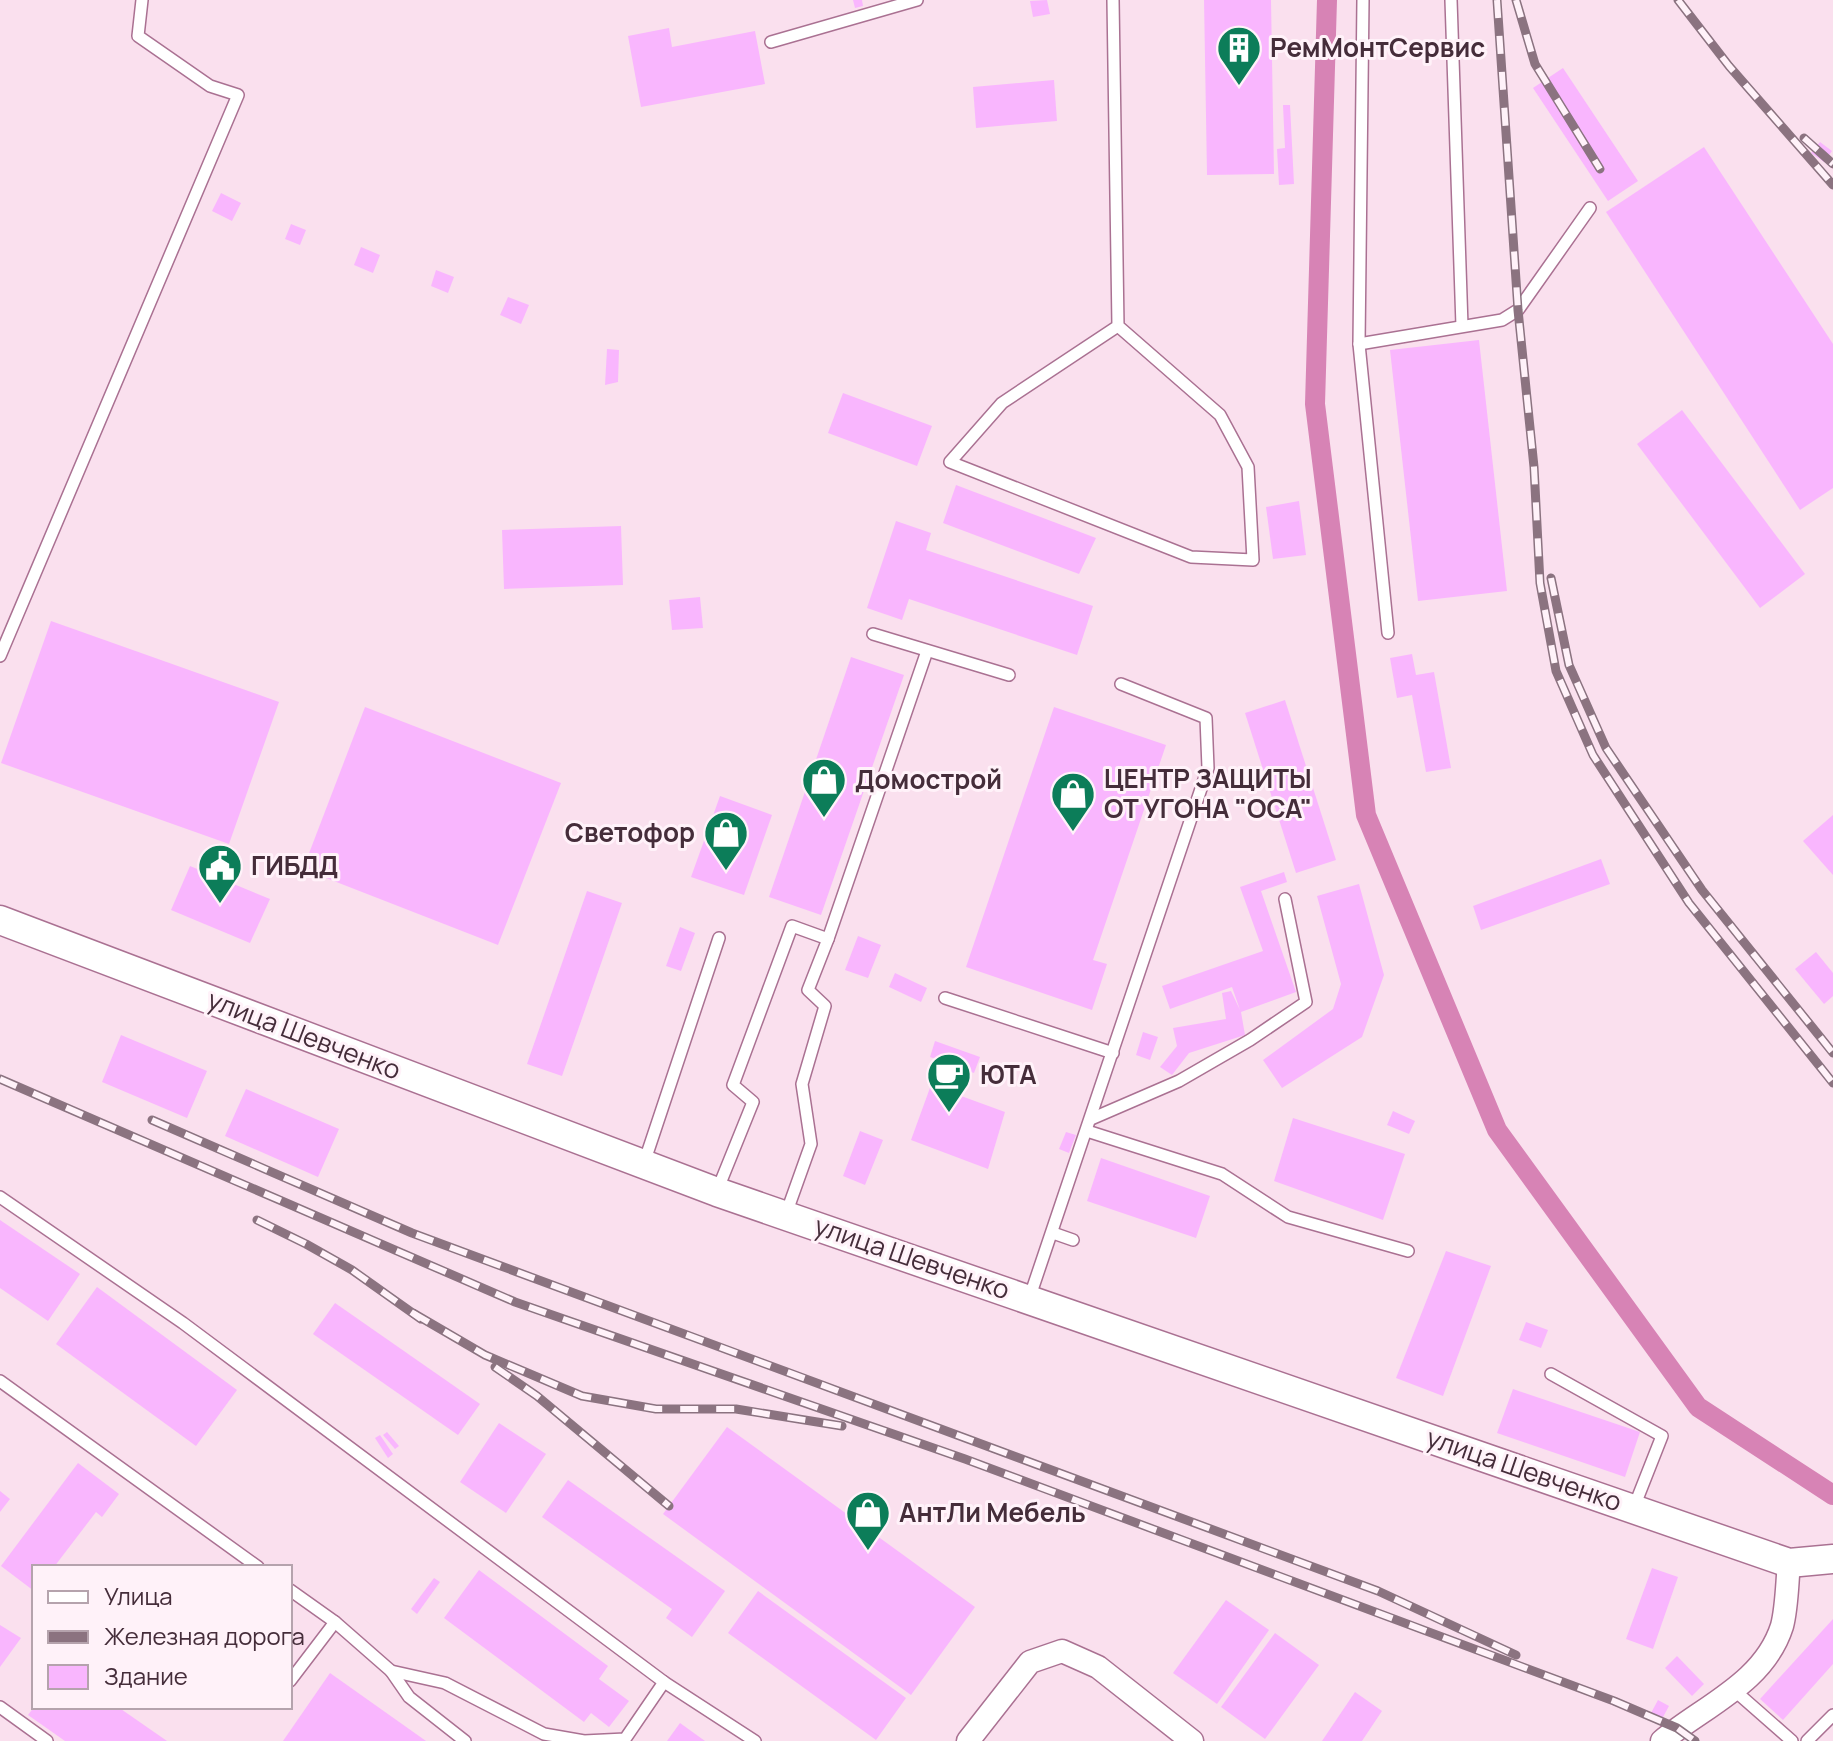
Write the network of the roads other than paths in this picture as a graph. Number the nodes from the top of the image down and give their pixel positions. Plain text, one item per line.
1 (142, 0) edge
2 (917, 0) edge
3 (1113, 0) edge
4 (1363, 0) edge
5 (1451, 0) edge
6 (771, 42) dead end
7 (1590, 208) dead end
8 (1118, 326) junction
9 (1462, 326) junction
10 (1359, 344) junction
11 (1388, 633) dead end
12 (873, 634) dead end
13 (927, 651) junction
14 (0, 656) edge
15 (1009, 675) dead end
16 (1121, 684) dead end
17 (1285, 899) dead end
18 (0, 920) edge
19 (719, 938) dead end
20 (828, 939) junction
21 (945, 998) dead end
22 (1113, 1053) junction
23 (1089, 1125) junction
24 (644, 1164) junction
25 (717, 1192) junction
26 (0, 1197) edge
27 (786, 1214) junction
28 (1053, 1233) junction
29 (1073, 1240) dead end
30 (1408, 1251) dead end
31 (1029, 1299) junction
32 (1551, 1374) dead end
33 (0, 1381) edge
34 (1634, 1508) junction
35 (1833, 1559) edge
36 (1789, 1563) junction
37 (255, 1565) edge
38 (292, 1591) edge
39 (335, 1622) junction
40 (391, 1671) junction
41 (292, 1678) edge
42 (664, 1682) junction
43 (1734, 1690) junction
44 (0, 1707) edge
45 (1833, 1715) edge
46 (47, 1741) edge
47 (465, 1741) edge
48 (755, 1741) edge
49 (968, 1741) edge
50 (1192, 1741) edge
51 (1662, 1741) edge
52 (1792, 1741) edge
53 (1807, 1741) edge

1 - 14 lane
2 - 6 lane
3 - 8 lane
4 - 10 lane
5 - 9 lane
7 - 9 lane
8 - 8 lane
9 - 10 lane
10 - 11 lane
12 - 13 lane
13 - 15 lane
13 - 20 lane
16 - 22 lane
17 - 23 lane
18 - 24 street, улица Шевченко
19 - 24 lane
20 - 25 lane
20 - 27 lane
21 - 22 lane
22 - 23 lane
23 - 28 lane
23 - 30 lane
24 - 25 street, улица Шевченко
25 - 27 street, улица Шевченко
26 - 42 lane
27 - 31 street, улица Шевченко
28 - 29 lane
28 - 31 lane
31 - 34 street, улица Шевченко
32 - 34 lane
33 - 37 lane
34 - 36 street, улица Шевченко
35 - 36 street, улица Шевченко
36 - 43 street
38 - 39 lane
39 - 40 lane
39 - 41 lane
40 - 42 lane
40 - 47 lane
42 - 48 lane
43 - 51 street
43 - 52 lane
44 - 46 lane
45 - 53 lane
49 - 50 street

